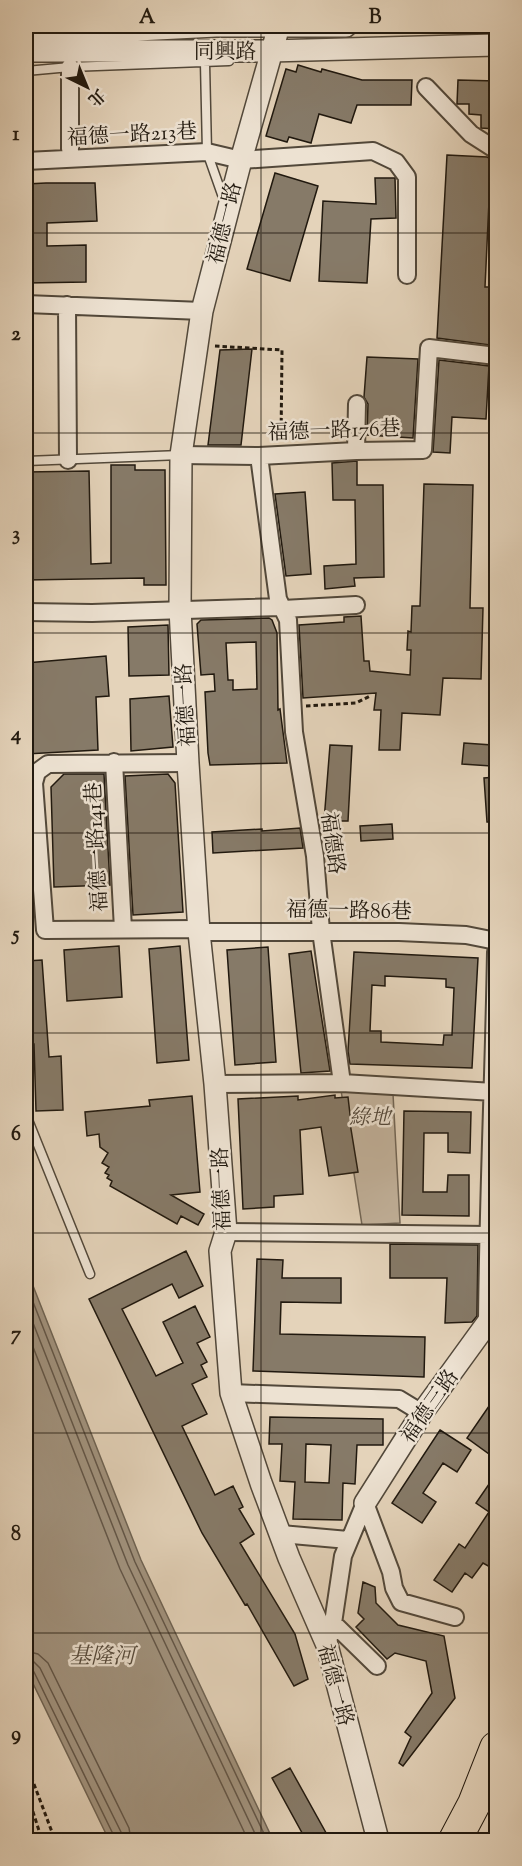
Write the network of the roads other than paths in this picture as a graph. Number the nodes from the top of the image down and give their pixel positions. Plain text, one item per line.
1 (278, 26) edge
2 (346, 26) edge
3 (26, 32) edge
4 (496, 45) edge
5 (26, 51) edge
6 (270, 51) junction
7 (205, 63) junction
8 (70, 67) junction
9 (26, 71) edge
10 (426, 87) dead end
11 (70, 149) dead end
12 (496, 150) edge
13 (207, 152) junction
14 (241, 160) junction
15 (26, 162) edge
16 (228, 211) junction
17 (407, 275) dead end
18 (26, 304) edge
19 (67, 305) junction
20 (202, 311) junction
21 (496, 356) edge
22 (357, 404) dead end
23 (356, 450) junction
24 (181, 455) junction
25 (259, 456) junction
26 (68, 460) junction
27 (26, 461) edge
28 (356, 605) dead end
29 (282, 608) junction
30 (180, 609) junction
31 (26, 612) edge
32 (114, 762) junction
33 (188, 763) junction
34 (31, 772) edge
35 (123, 929) junction
36 (199, 930) junction
37 (321, 931) junction
38 (496, 941) edge
39 (496, 952) edge
40 (342, 1083) junction
41 (215, 1084) junction
42 (494, 1092) junction
43 (26, 1115) edge
44 (226, 1232) junction
45 (488, 1235) junction
46 (90, 1274) dead end
47 (492, 1318) edge
48 (231, 1393) junction
49 (422, 1413) junction
50 (365, 1503) junction
51 (280, 1534) junction
52 (348, 1540) junction
53 (455, 1617) dead end
54 (333, 1623) junction
55 (327, 1646) junction
56 (377, 1666) dead end
57 (496, 1748) edge
58 (378, 1840) edge
59 (455, 1840) edge

1 - 2 street, 同興路
1 - 3 street, 同興路
1 - 6 street, 福德一路
4 - 6 street, 同興路
5 - 6 street, 同興路
6 - 7 lane
6 - 14 street, 福德一路
7 - 8 lane
7 - 13 lane
8 - 9 lane
8 - 11 street
10 - 12 street
13 - 14 street, 福德一路213巷
13 - 15 street, 福德一路213巷
13 - 16 lane
14 - 16 street, 福德一路
14 - 17 street, 福德一路213巷
16 - 20 street, 福德一路
18 - 19 street
19 - 20 street
19 - 26 street
20 - 24 street, 福德一路
21 - 23 street, 福德一路176巷
22 - 23 street
23 - 25 street, 福德一路176巷
24 - 25 street, 福德一路176巷
24 - 26 lane
24 - 30 street, 福德一路
25 - 29 street, 福德路
26 - 27 lane
28 - 29 street
29 - 30 street
29 - 37 street, 福德路
30 - 31 street
30 - 33 street, 福德一路
32 - 33 street, 福德一路141巷
32 - 34 street, 福德一路141巷
32 - 35 street, 福德一路141巷
33 - 36 street, 福德一路
34 - 35 street, 福德一路141巷
35 - 36 street, 福德一路141巷
36 - 37 street, 福德一路86巷
36 - 41 street, 福德一路
37 - 38 street, 福德一路86巷
37 - 40 street, 福德路
39 - 42 street
40 - 41 street
40 - 42 street
41 - 44 street, 福德一路
42 - 45 street
43 - 46 lane
44 - 45 street
44 - 48 street, 福德一路
45 - 47 street
47 - 49 street, 福德三路
48 - 49 street
48 - 51 street, 福德一路
49 - 50 street, 福德三路
50 - 52 street
50 - 53 street
51 - 52 street
51 - 55 street, 福德一路
52 - 54 street
54 - 55 street
54 - 56 street
55 - 58 street, 福德一路
57 - 59 highway

